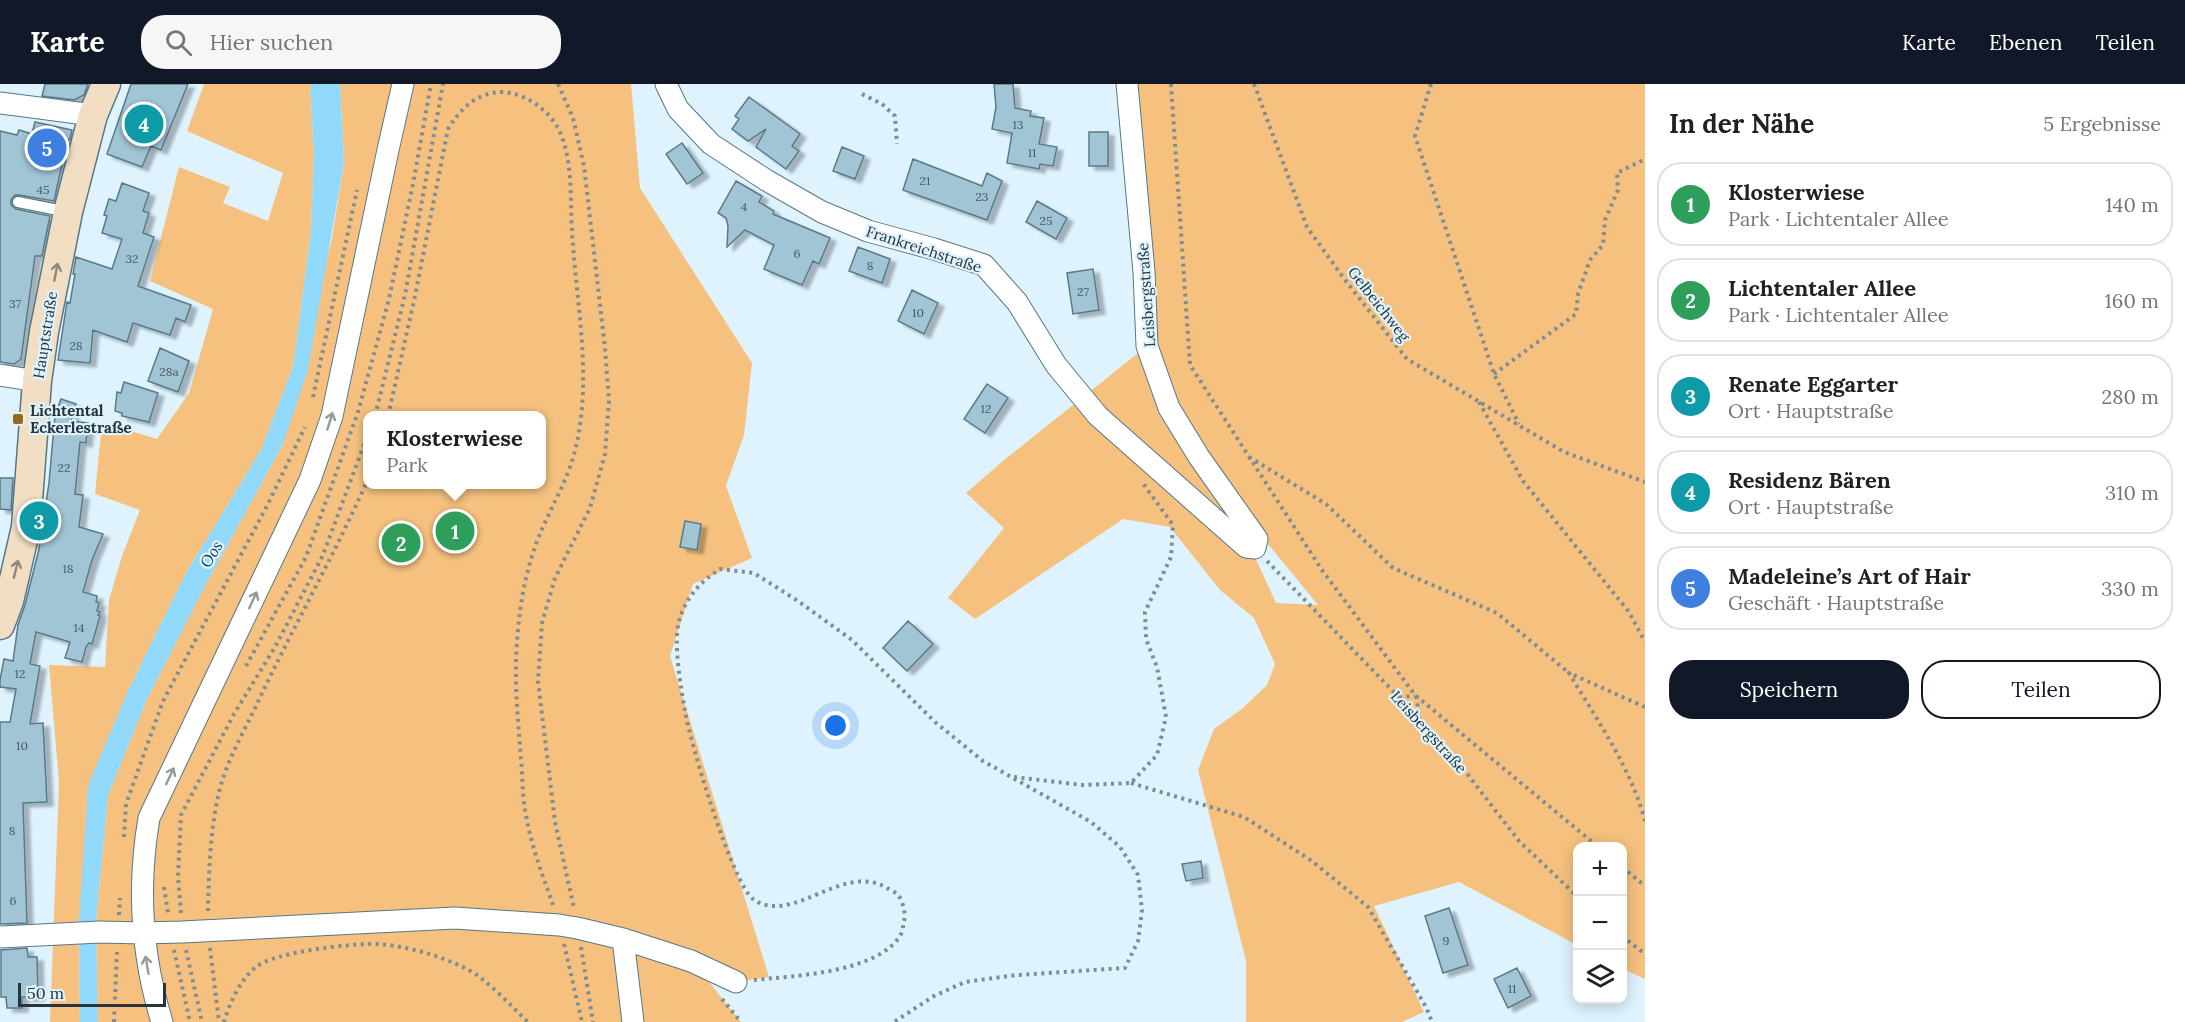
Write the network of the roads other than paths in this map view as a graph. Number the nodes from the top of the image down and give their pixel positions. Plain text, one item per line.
1 (106, 84) edge
2 (403, 84) edge
3 (666, 84) edge
4 (1127, 84) edge
5 (0, 103) edge
6 (93, 115) junction
7 (18, 202) dead end
8 (68, 212) junction
9 (0, 375) edge
10 (37, 381) junction
11 (1256, 548) joint
12 (0, 625) edge
13 (142, 933) junction
14 (0, 937) edge
15 (623, 939) junction
16 (736, 982) road end
17 (162, 1022) edge
18 (633, 1022) edge

1 - 6 main road, Hauptstraße
13 -> 2 street
3 - 11 street, Frankreichstraße
4 - 11 street, Leisbergstraße
5 - 6 street
6 - 8 main road, Hauptstraße
7 - 8 lane
10 -> 8 main road, Hauptstraße
9 - 10 street
12 -> 10 main road, Hauptstraße
13 - 14 street
13 - 15 street
17 -> 13 street
15 - 16 street
15 - 18 street

